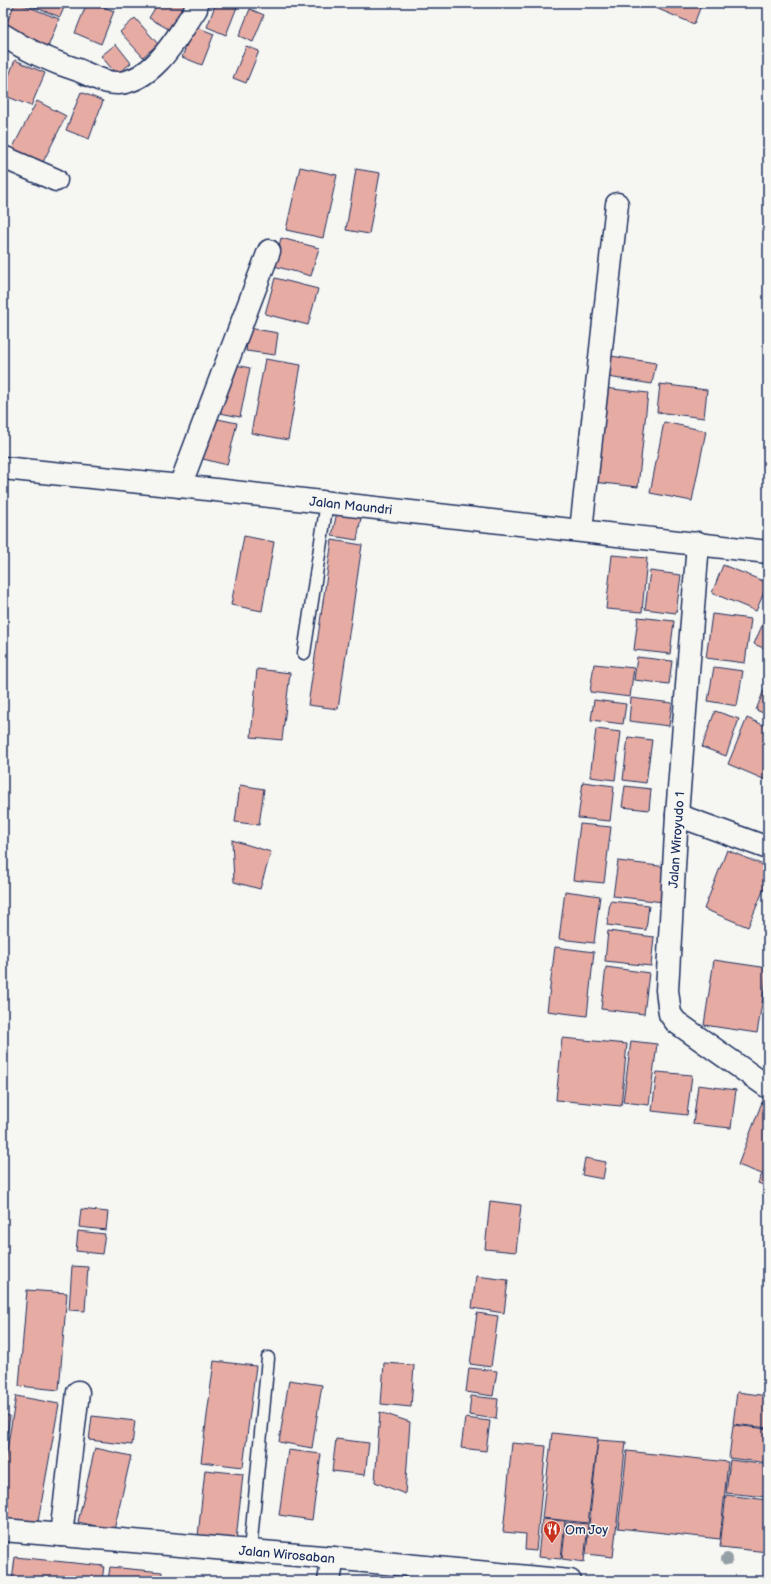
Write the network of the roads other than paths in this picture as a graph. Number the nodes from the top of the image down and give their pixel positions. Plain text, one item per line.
1 (196, 9) dead end
2 (3, 35) edge
3 (3, 157) edge
4 (56, 180) dead end
5 (617, 204) dead end
6 (269, 252) dead end
7 (3, 468) edge
8 (180, 486) junction
9 (326, 502) junction
10 (581, 530) junction
11 (698, 543) junction
12 (768, 552) edge
13 (304, 654) dead end
14 (677, 815) junction
15 (768, 848) edge
16 (768, 1087) edge
17 (268, 1358) dead end
18 (78, 1392) dead end
19 (3, 1530) edge
20 (61, 1535) junction
21 (250, 1551) junction
22 (333, 1558) junction
23 (329, 1581) edge
24 (570, 1581) edge

1 - 2 street
3 - 4 street
5 - 10 street
6 - 8 street
7 - 8 street, Jalan Maundri
8 - 9 street, Jalan Maundri
9 - 10 street, Jalan Maundri
9 - 13 lane
10 - 11 street, Jalan Maundri
11 - 12 street, Jalan Maundri
11 - 14 street, Jalan Wiroyudo 1
14 - 15 street
14 - 16 street, Jalan Wiroyudo 1
17 - 21 lane
18 - 20 street
19 - 20 street, Jalan Wirosaban
20 - 21 street, Jalan Wirosaban
21 - 22 street, Jalan Wirosaban
22 - 23 street
22 - 24 street, Jalan Wirosaban

